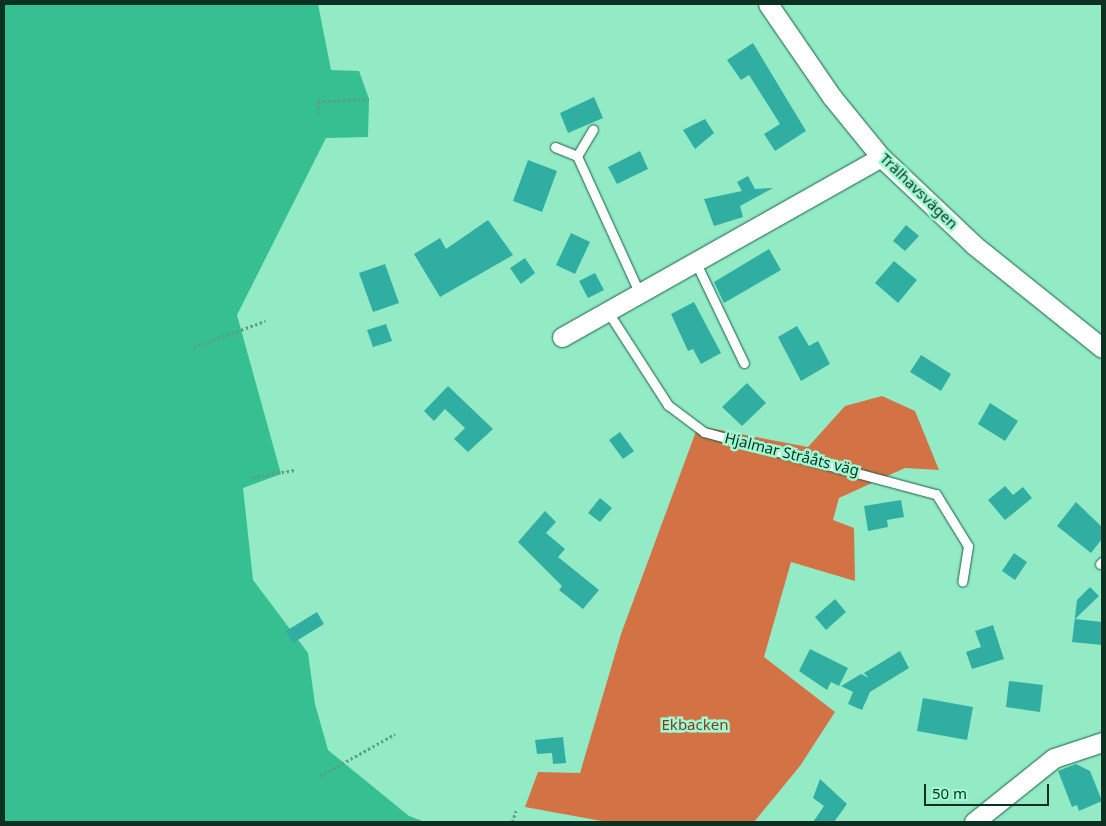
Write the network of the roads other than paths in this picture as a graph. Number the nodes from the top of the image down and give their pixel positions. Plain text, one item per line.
1 (768, 4) edge
2 (593, 129) dead end
3 (554, 147) dead end
4 (577, 156) junction
5 (881, 157) junction
6 (696, 263) junction
7 (640, 294) junction
8 (608, 312) junction
9 (562, 337) dead end
10 (1102, 348) edge
11 (744, 363) dead end
12 (962, 582) dead end
13 (1102, 742) edge
14 (974, 822) edge

1 - 5 street, Trälhavsvägen
2 - 4 lane
3 - 4 lane
4 - 7 lane
5 - 6 street
5 - 10 street, Trälhavsvägen
6 - 7 street
6 - 11 lane
7 - 8 street
8 - 9 street
8 - 12 lane, Hjalmar Strååts väg
13 - 14 street

